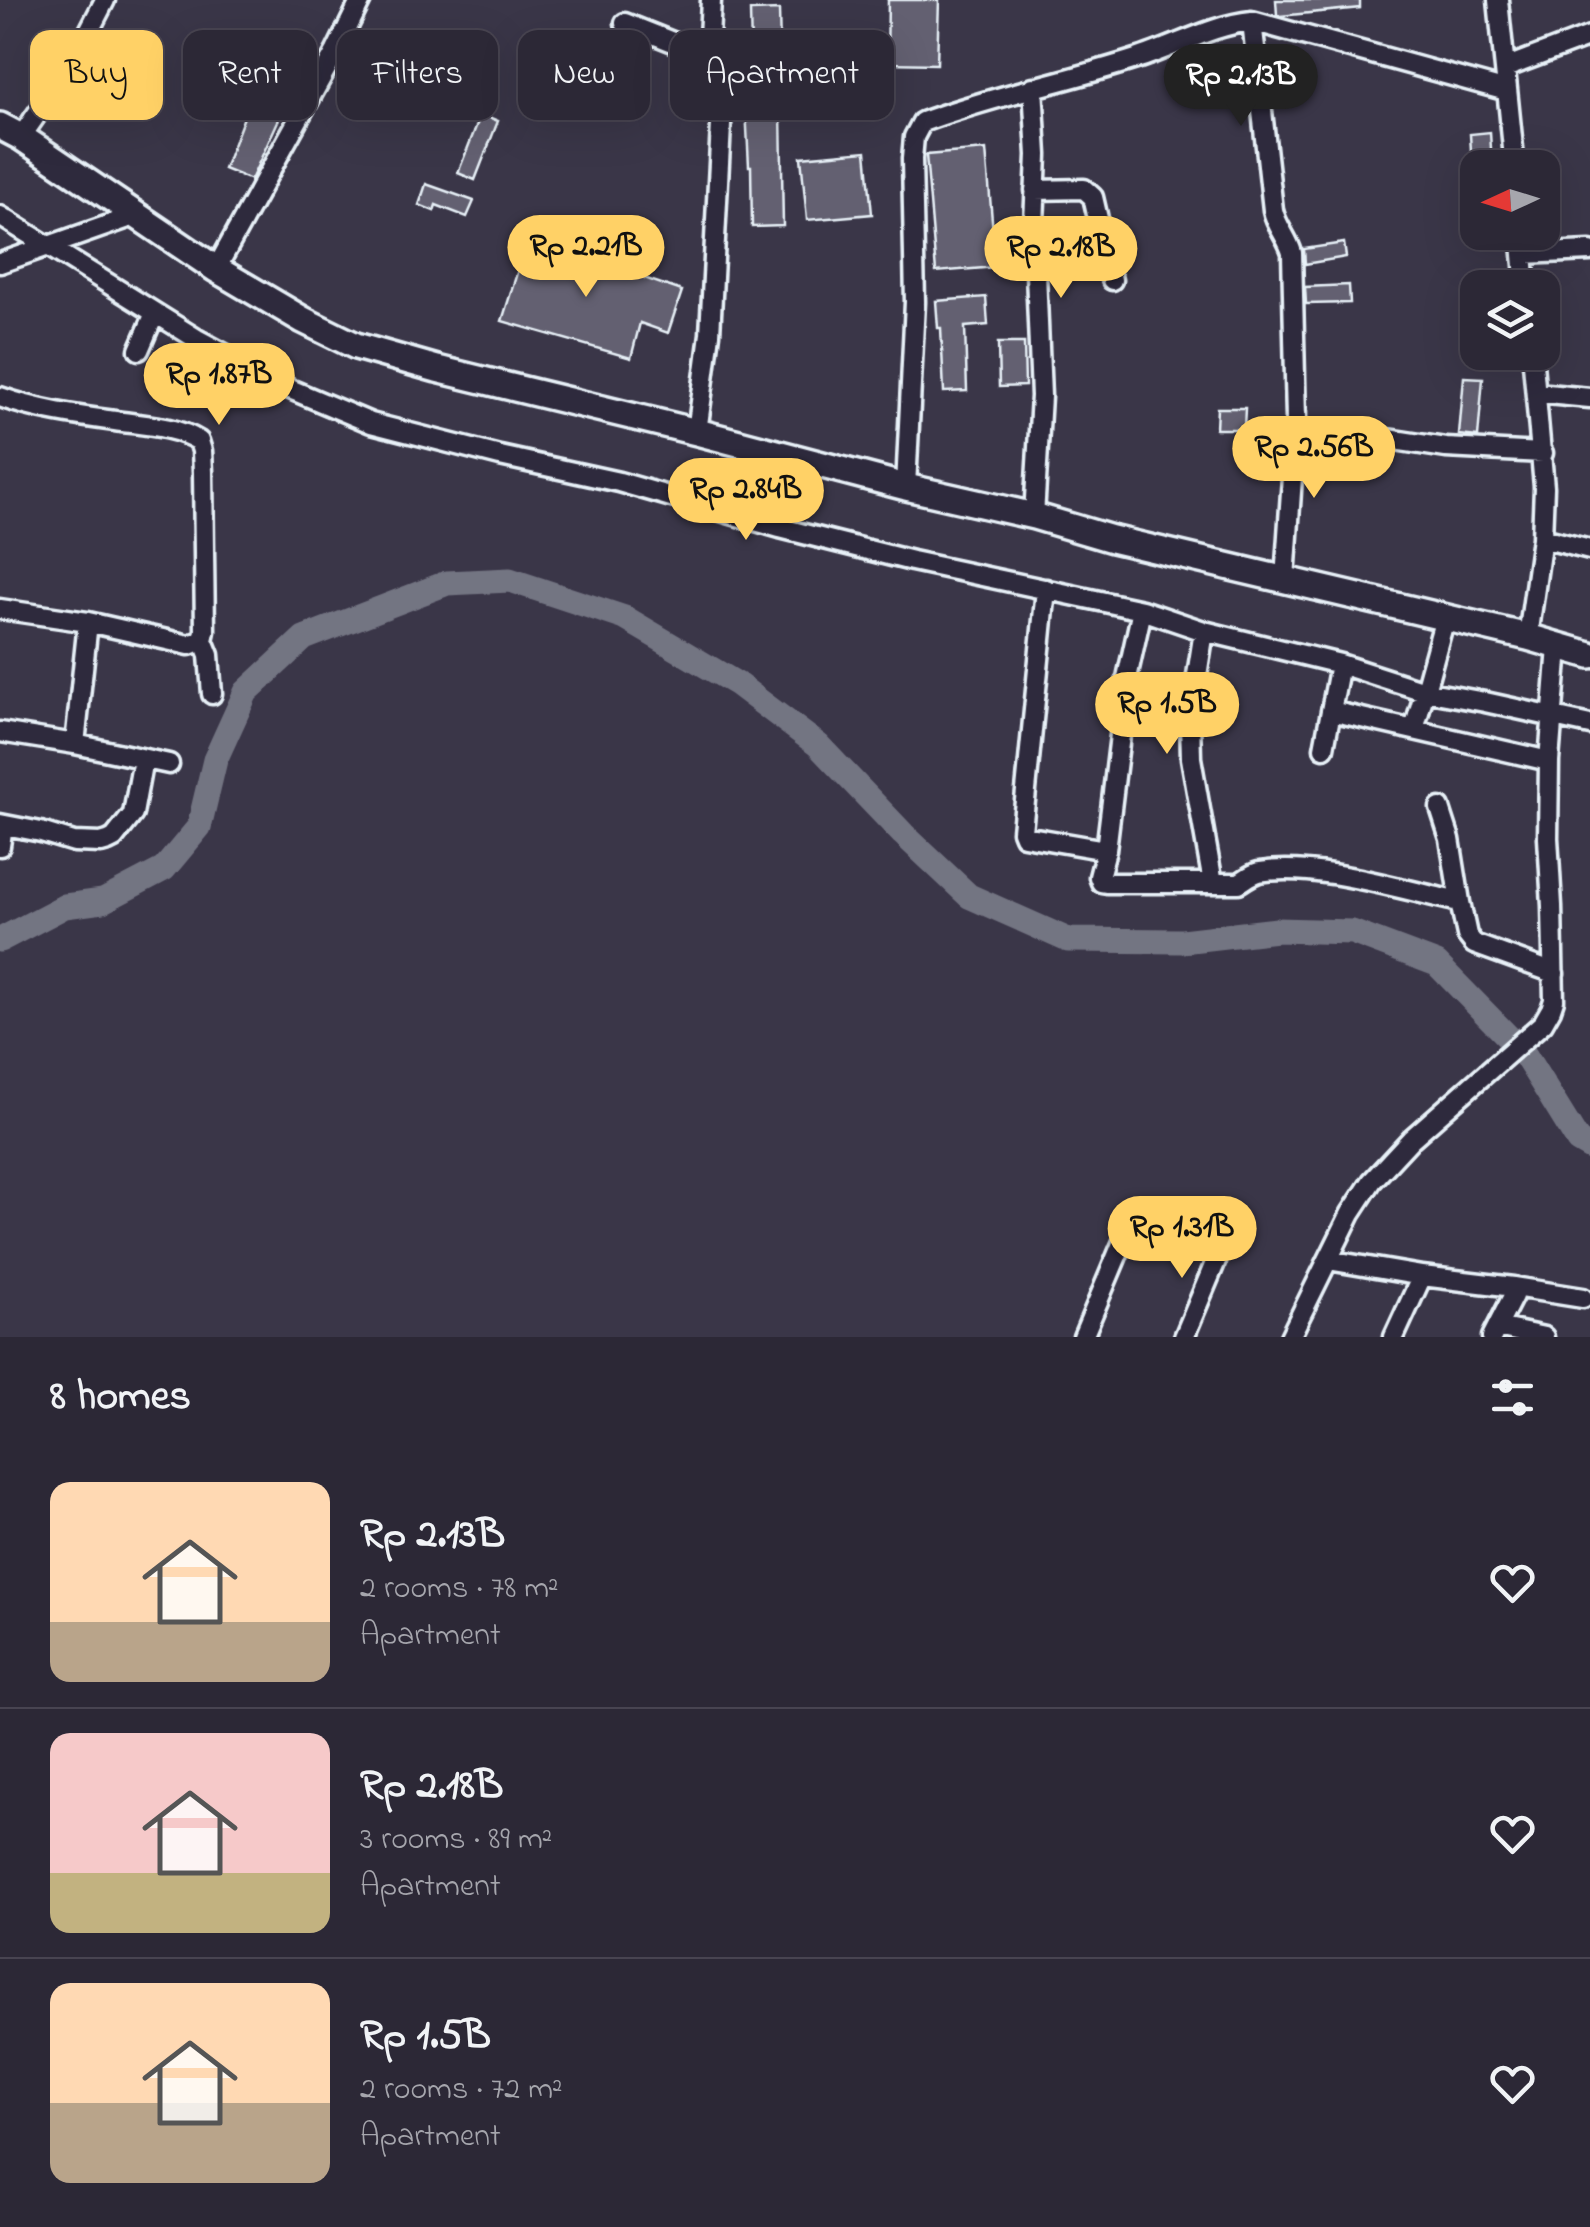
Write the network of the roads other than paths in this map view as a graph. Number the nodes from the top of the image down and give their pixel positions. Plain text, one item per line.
1 (105, 0) edge
2 (360, 0) edge
3 (712, 0) edge
4 (1498, 0) edge
5 (1252, 21) junction
6 (625, 23) dead end
7 (710, 30) edge
8 (1590, 36) edge
9 (670, 41) edge
10 (1505, 68) junction
11 (1033, 86) junction
12 (1507, 91) junction
13 (721, 120) edge
14 (10, 132) edge
15 (1512, 150) edge
16 (1036, 190) junction
17 (136, 215) junction
18 (0, 216) edge
19 (46, 246) junction
20 (1523, 250) edge
21 (1590, 251) edge
22 (1523, 254) junction
23 (0, 263) edge
24 (216, 269) junction
25 (1524, 270) edge
26 (1112, 280) dead end
27 (155, 313) junction
28 (139, 350) dead end
29 (1534, 370) edge
30 (1536, 394) junction
31 (0, 397) edge
32 (1590, 398) edge
33 (697, 432) junction
34 (1388, 440) dead end
35 (1543, 453) junction
36 (906, 487) junction
37 (1034, 516) junction
38 (1542, 538) junction
39 (1590, 550) edge
40 (1285, 579) junction
41 (1046, 589) junction
42 (0, 609) edge
43 (1142, 610) junction
44 (1444, 618) junction
45 (88, 622) junction
46 (1204, 631) junction
47 (1528, 637) junction
48 (203, 640) junction
49 (1558, 647) junction
50 (1590, 655) edge
51 (1340, 664) junction
52 (1424, 691) junction
53 (212, 694) dead end
54 (1331, 711) junction
55 (1553, 716) junction
56 (1590, 725) edge
57 (1414, 730) junction
58 (0, 732) edge
59 (74, 744) junction
60 (1324, 748) dead end
61 (143, 760) junction
62 (1549, 761) junction
63 (169, 764) dead end
64 (1440, 808) dead end
65 (1, 824) edge
66 (0, 846) edge
67 (1106, 850) junction
68 (1213, 883) junction
69 (1460, 902) junction
70 (1554, 973) junction
71 (1132, 1220) dead end
72 (1223, 1244) dead end
73 (1328, 1260) junction
74 (1422, 1276) junction
75 (1514, 1287) junction
76 (1582, 1298) dead end
77 (1495, 1332) edge
78 (1083, 1337) edge
79 (1184, 1337) edge
80 (1290, 1337) edge
81 (1394, 1337) edge
82 (1544, 1337) edge

1 - 14 street
2 - 24 street
3 - 7 street
4 - 10 street
5 - 11 street
5 - 12 street
5 - 40 street
6 - 9 street
8 - 10 street
10 - 12 street
11 - 16 street
11 - 36 street
12 - 15 street
13 - 33 street
14 - 17 highway
16 - 26 street
16 - 37 street
17 - 19 street
17 - 24 highway
18 - 19 street
19 - 23 street
19 - 27 street
20 - 22 street
21 - 22 street
22 - 25 street
24 - 33 highway
27 - 28 street
27 - 41 street
29 - 30 street
30 - 32 street
30 - 35 street
31 - 48 street
33 - 36 highway
34 - 35 street
35 - 38 street
36 - 37 highway
37 - 40 highway
38 - 39 street
38 - 47 street
40 - 44 highway
41 - 43 street
41 - 67 street
42 - 45 street
43 - 46 street
43 - 67 street
44 - 47 highway
44 - 52 street
45 - 48 street
45 - 59 street
46 - 51 street
46 - 68 street
47 - 49 highway
48 - 53 street
49 - 50 highway
49 - 55 street
51 - 52 street
51 - 54 street
52 - 55 street
52 - 57 street
54 - 57 street
54 - 60 street
55 - 56 street
55 - 62 street
57 - 62 street
58 - 59 street
59 - 61 street
61 - 63 street
61 - 65 street
62 - 70 street
64 - 69 street
65 - 66 street
67 - 68 street
68 - 69 street
69 - 70 street
70 - 73 street
71 - 78 street
72 - 79 street
73 - 74 street
73 - 80 street
74 - 75 street
74 - 81 street
75 - 76 street
75 - 77 street
77 - 82 street

